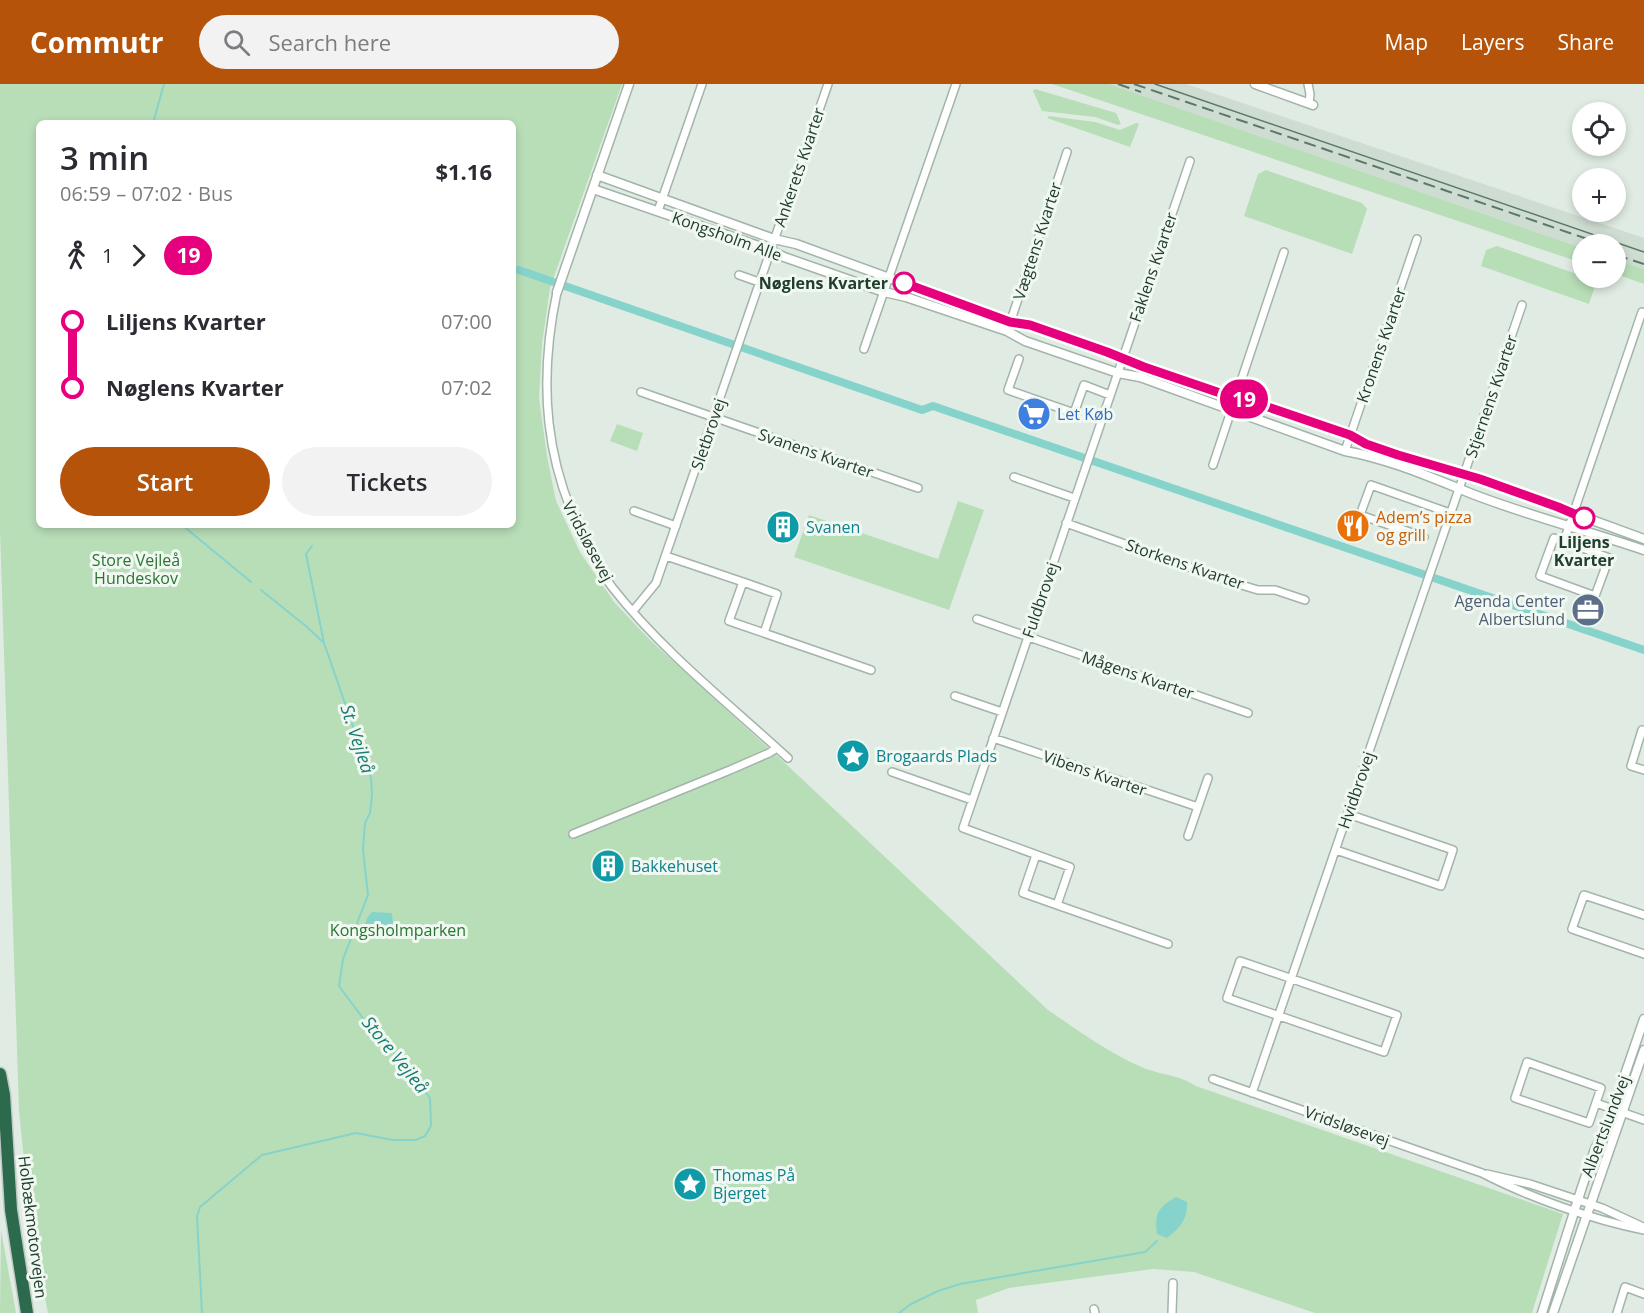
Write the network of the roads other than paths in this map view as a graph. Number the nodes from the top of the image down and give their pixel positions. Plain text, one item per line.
1 (629, 84) edge
2 (702, 84) edge
3 (828, 84) edge
4 (956, 84) edge
5 (1255, 84) edge
6 (1308, 84) edge
7 (1311, 104) joint
8 (1067, 152) dead end
9 (1190, 162) dead end
10 (597, 175) junction
11 (593, 189) junction
12 (662, 200) junction
13 (658, 211) junction
14 (774, 239) junction
15 (1417, 239) dead end
16 (770, 250) junction
17 (1284, 252) dead end
18 (739, 276) dead end
19 (890, 277) junction
20 (759, 282) junction
21 (557, 292) joint
22 (884, 292) junction
23 (1522, 305) dead end
24 (1642, 312) dead end
25 (1010, 322) junction
26 (1007, 331) junction
27 (864, 349) dead end
28 (1122, 358) junction
29 (1019, 359) dead end
30 (1118, 373) junction
31 (641, 392) dead end
32 (1110, 395) junction
33 (1236, 397) junction
34 (1232, 411) junction
35 (714, 418) junction
36 (1350, 435) junction
37 (1345, 451) junction
38 (1213, 465) dead end
39 (1463, 475) junction
40 (1014, 477) dead end
41 (918, 488) dead end
42 (1459, 488) junction
43 (1074, 498) junction
44 (634, 511) dead end
45 (1450, 513) junction
46 (1574, 513) junction
47 (1066, 523) junction
48 (1569, 525) junction
49 (676, 526) junction
50 (1424, 537) dead end
51 (1644, 538) edge
52 (1564, 541) junction
53 (1644, 550) edge
54 (666, 556) junction
55 (743, 582) junction
56 (1305, 600) dead end
57 (633, 611) junction
58 (977, 619) dead end
59 (764, 633) junction
60 (1027, 638) junction
61 (871, 670) dead end
62 (955, 696) dead end
63 (1002, 712) junction
64 (1248, 712) dead end
65 (1644, 731) edge
66 (993, 738) junction
67 (777, 748) junction
68 (788, 758) dead end
69 (1644, 770) edge
70 (892, 772) dead end
71 (1208, 778) dead end
72 (972, 800) junction
73 (1198, 807) junction
74 (1348, 814) junction
75 (573, 834) dead end
76 (1188, 836) dead end
77 (1336, 850) junction
78 (1036, 855) junction
79 (1057, 905) junction
80 (1644, 915) edge
81 (1168, 944) dead end
82 (1644, 954) edge
83 (1291, 979) junction
84 (1278, 1016) junction
85 (1644, 1019) edge
86 (1644, 1050) edge
87 (0, 1074) edge
88 (1213, 1079) dead end
89 (1252, 1093) junction
90 (1596, 1104) junction
91 (1613, 1110) junction
92 (1622, 1113) junction
93 (1644, 1120) edge
94 (1482, 1173) junction
95 (1577, 1199) junction
96 (1591, 1204) junction
97 (1574, 1210) junction
98 (1587, 1215) junction
99 (1644, 1228) edge
100 (1173, 1283) dead end
101 (1644, 1294) edge
102 (27, 1313) edge
103 (1172, 1313) edge
104 (1542, 1313) edge
105 (1553, 1313) edge
106 (1617, 1313) edge

1 - 10 street, Vridsløsevej
2 - 12 street
3 - 14 street, Ankerets Kvarter
4 - 19 street
5 - 7 street
6 - 7 street
8 - 25 street, Vægtens Kvarter
9 - 28 street, Faklens Kvarter
10 - 11 street, Vridsløsevej
10 - 12 street, Kongsholm Alle
11 - 13 street, Kongsholm Alle
11 - 21 street, Vridsløsevej
12 - 13 street
12 - 14 street, Kongsholm Alle
13 - 16 street, Kongsholm Alle
14 - 16 street, Ankerets Kvarter
14 - 19 street, Kongsholm Alle
15 - 36 street, Kronens Kvarter
16 - 20 street, Sletbrovej
16 - 22 street, Kongsholm Alle
17 - 33 street
18 - 20 street
19 - 22 street
19 - 25 street, Kongsholm Alle
20 - 35 street, Sletbrovej
21 - 57 street, Vridsløsevej
22 - 26 street, Kongsholm Alle
22 - 27 street
23 - 39 street, Stjernens Kvarter
24 - 46 street
25 - 26 street, Vægtens Kvarter
25 - 28 street, Kongsholm Alle
26 - 30 street, Kongsholm Alle
28 - 30 street, Faklens Kvarter
28 - 33 street, Kongsholm Alle
29 - 32 street
30 - 32 street, Fuldbrovej
30 - 34 street, Kongsholm Alle
31 - 35 street, Svanens Kvarter
32 - 43 street, Fuldbrovej
33 - 34 street
33 - 36 street, Kongsholm Alle
34 - 37 street, Kongsholm Alle
34 - 38 street
35 - 41 street, Svanens Kvarter
35 - 49 street, Sletbrovej
36 - 37 street, Kronens Kvarter
36 - 39 street, Kongsholm Alle
37 - 42 street, Kongsholm Alle
39 - 42 street, Stjernens Kvarter
39 - 46 street, Kongsholm Alle
40 - 43 street
42 - 45 street, Hvidbrovej
42 - 48 street, Kongsholm Alle
43 - 47 street, Fuldbrovej
44 - 49 street
45 - 50 street
45 - 74 street, Hvidbrovej
46 - 48 street
46 - 51 street, Kongsholm Alle
47 - 56 street, Storkens Kvarter
47 - 60 street, Fuldbrovej
48 - 52 street
48 - 53 street, Kongsholm Alle
49 - 54 street, Sletbrovej
52 - 52 street
54 - 55 street
54 - 57 street, Sletbrovej
55 - 59 street
55 - 59 street
57 - 67 street, Vridsløsevej
58 - 60 street, Mågens Kvarter
59 - 61 street
60 - 63 street, Fuldbrovej
60 - 64 street, Mågens Kvarter
62 - 63 street
63 - 66 street, Fuldbrovej
65 - 69 street
66 - 72 street, Fuldbrovej
66 - 73 street, Vibens Kvarter
67 - 68 street, Vridsløsevej
67 - 75 street
70 - 72 street
71 - 73 street
72 - 78 street, Fuldbrovej
73 - 76 street
74 - 77 street, Hvidbrovej
74 - 77 street
77 - 83 street, Hvidbrovej
78 - 79 street
78 - 79 street
79 - 81 street
80 - 82 street
83 - 84 street, Hvidbrovej
83 - 84 street
83 - 84 street
84 - 89 street, Hvidbrovej
85 - 91 street, Albertslundvej
86 - 92 street, Albertslundvej
87 - 102 highway, Holbækmotorvejen
88 - 89 street, Vridsløsevej
89 - 94 street, Vridsløsevej
90 - 90 street
90 - 91 street
91 - 92 street
91 - 95 street, Albertslundvej
92 - 93 street
92 - 96 street, Albertslundvej
94 - 95 street, Vridsløsevej
94 - 97 street, Vridsløsevej
95 - 96 street, Vridsløsevej
95 - 97 street, Albertslundvej
96 - 98 street, Albertslundvej
96 - 99 street, Vridsløsevej
97 - 98 street, Vridsløsevej
97 - 104 street, Albertslundvej
98 - 99 street, Vridsløsevej
98 - 105 street, Albertslundvej
100 - 103 street
101 - 106 street

